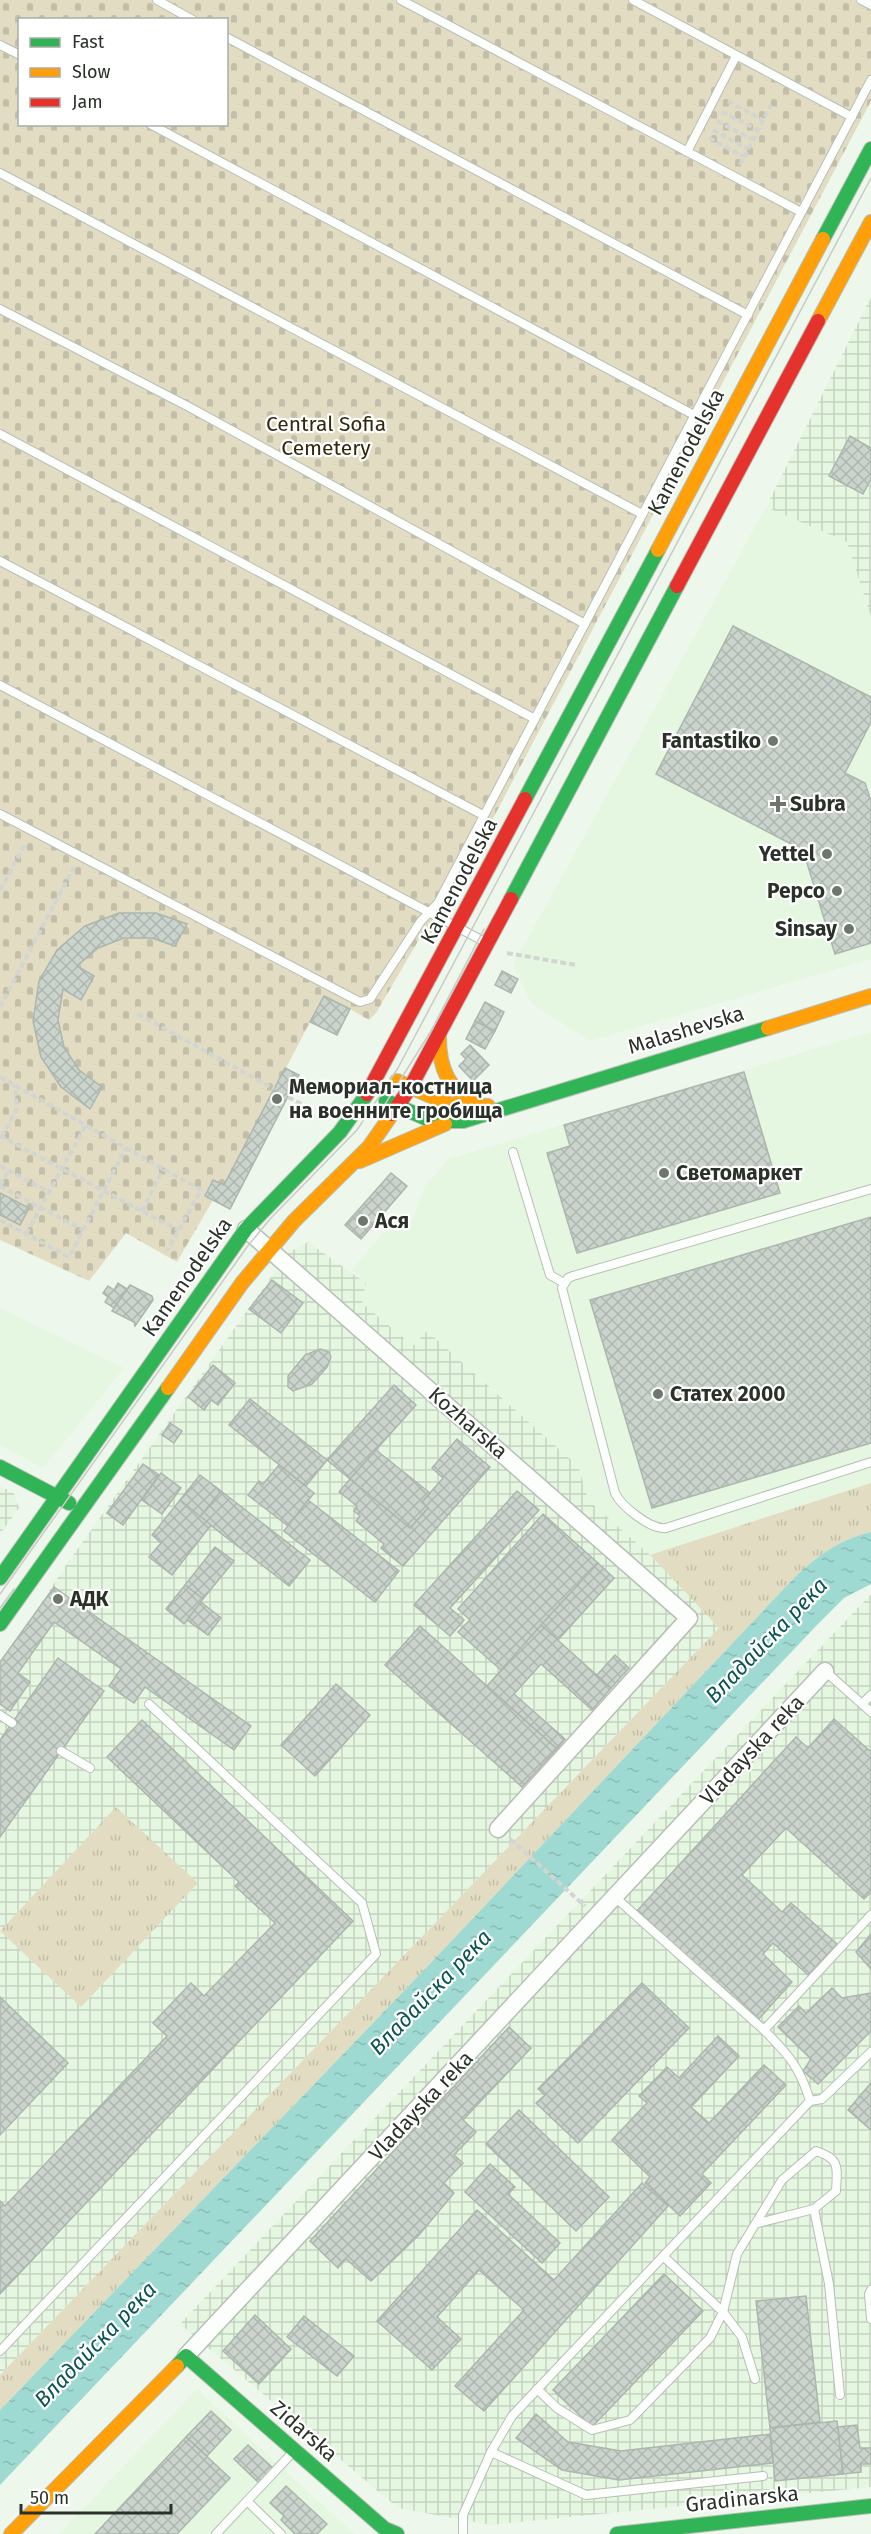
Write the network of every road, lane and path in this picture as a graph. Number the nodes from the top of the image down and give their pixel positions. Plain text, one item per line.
1 (157, 0) edge
2 (401, 0) edge
3 (633, 0) edge
4 (861, 0) edge
5 (871, 5) edge
6 (189, 18) edge
7 (228, 38) edge
8 (0, 45) edge
9 (18, 54) edge
10 (736, 56) junction
11 (871, 80) edge
12 (716, 95) junction
13 (771, 105) dead end
14 (711, 106) junction
15 (852, 117) junction
16 (764, 121) junction
17 (702, 123) junction
18 (154, 126) edge
19 (758, 130) junction
20 (753, 140) junction
21 (748, 149) junction
22 (871, 149) edge
23 (687, 152) junction
24 (744, 157) junction
25 (0, 173) edge
26 (734, 177) junction
27 (801, 213) junction
28 (871, 222) edge
29 (0, 309) edge
30 (748, 315) junction
31 (694, 416) junction
32 (0, 434) edge
33 (642, 514) junction
34 (0, 561) edge
35 (585, 624) junction
36 (0, 685) edge
37 (535, 719) junction
38 (0, 814) edge
39 (483, 816) junction
40 (33, 831) junction
41 (80, 856) junction
42 (0, 890) edge
43 (430, 912) junction
44 (459, 927) junction
45 (488, 943) junction
46 (507, 953) dead end
47 (576, 965) dead end
48 (871, 996) edge
49 (0, 1007) edge
50 (138, 1014) dead end
51 (439, 1035) junction
52 (380, 1073) junction
53 (0, 1077) edge
54 (15, 1085) junction
55 (410, 1088) junction
56 (274, 1089) dead end
57 (369, 1092) junction
58 (288, 1097) dead end
59 (514, 1104) junction
60 (398, 1106) junction
61 (479, 1107) junction
62 (313, 1110) dead end
63 (445, 1124) junction
64 (86, 1125) junction
65 (1, 1137) edge
66 (126, 1148) junction
67 (513, 1152) dead end
68 (0, 1166) edge
69 (351, 1166) junction
70 (163, 1168) junction
71 (61, 1169) junction
72 (9, 1170) junction
73 (0, 1186) edge
74 (871, 1189) edge
75 (104, 1191) junction
76 (49, 1192) junction
77 (40, 1208) junction
78 (142, 1211) junction
79 (0, 1220) edge
80 (246, 1229) junction
81 (83, 1230) junction
82 (178, 1230) junction
83 (26, 1234) junction
84 (269, 1249) junction
85 (167, 1251) dead end
86 (564, 1282) junction
87 (871, 1462) edge
88 (0, 1467) edge
89 (58, 1497) junction
90 (81, 1509) junction
91 (0, 1578) edge
92 (0, 1624) edge
93 (825, 1671) joint
94 (871, 1695) edge
95 (149, 1704) dead end
96 (862, 1704) junction
97 (871, 1712) edge
98 (0, 1715) edge
99 (12, 1722) dead end
100 (61, 1751) dead end
101 (90, 1768) dead end
102 (498, 1829) dead end
103 (523, 1849) dead end
104 (616, 1898) junction
105 (586, 1908) dead end
106 (871, 1915) edge
107 (764, 2030) junction
108 (871, 2052) edge
109 (810, 2101) junction
110 (814, 2209) junction
111 (758, 2223) junction
112 (663, 2256) junction
113 (871, 2290) edge
114 (723, 2312) junction
115 (871, 2319) edge
116 (0, 2351) edge
117 (186, 2356) junction
118 (755, 2379) dead end
119 (537, 2389) junction
120 (840, 2395) dead end
121 (295, 2451) junction
122 (491, 2452) junction
123 (763, 2476) dead end
124 (247, 2501) junction
125 (871, 2506) edge
126 (11, 2534) edge
127 (216, 2534) edge
128 (281, 2534) edge
129 (397, 2534) edge
130 (463, 2534) edge
131 (617, 2534) edge

1 - 6 lane
2 - 23 lane
3 - 10 lane
4 - 5 lane
7 - 30 lane
8 - 9 lane
10 - 12 lane
10 - 15 lane
11 - 15 lane
12 - 14 lane
12 - 16 path
13 - 16 path
14 - 17 lane
14 - 19 path
15 - 27 lane
16 - 19 path
17 - 20 path
17 - 21 path
17 - 23 lane
17 - 24 path
18 - 31 lane
19 - 20 path
20 - 21 path
21 - 24 path
22 - 44 street, Kamenodelska
23 - 26 lane
24 - 26 path
25 - 33 lane
26 - 27 lane
27 - 30 lane
28 - 45 street
29 - 35 lane
30 - 31 lane
31 - 33 lane
32 - 37 lane
33 - 35 lane
34 - 39 lane
35 - 37 lane
36 - 43 lane
37 - 39 lane
38 - 40 lane
39 - 43 lane
40 - 41 lane
40 - 42 path
41 - 43 lane
41 - 49 path
43 - 44 lane
44 - 45 lane
44 - 52 street, Kamenodelska
45 - 51 street
46 - 47 path
48 - 59 street, Malashevska
50 - 56 path
51 - 55 street
51 - 61 street
52 - 55 street, Malashevska
52 - 57 street, Kamenodelska
53 - 54 path
54 - 64 path
54 - 65 path
55 - 60 street
55 - 61 street, Malashevska
57 - 60 street
57 - 80 street, Kamenodelska
58 - 62 path
59 - 61 street, Malashevska
59 - 63 street, Malashevska
60 - 63 street
60 - 69 street
63 - 69 street, Malashevska
64 - 66 path
64 - 71 path
65 - 71 path
66 - 70 path
66 - 75 path
67 - 86 lane
68 - 72 path
69 - 84 street
70 - 78 path
70 - 82 path
71 - 75 path
71 - 76 path
72 - 73 path
72 - 76 path
73 - 77 path
74 - 86 lane
75 - 78 path
75 - 81 path
76 - 77 path
77 - 81 path
77 - 83 path
78 - 82 path
79 - 83 path
80 - 84 street, Kozharska
80 - 89 street, Kamenodelska
81 - 83 path
82 - 85 path
84 - 90 street
84 - 102 street, Kozharska
86 - 87 lane
88 - 89 street
89 - 90 street
89 - 91 street, Kamenodelska
90 - 92 street
93 - 96 lane
93 - 104 street, Vladayska reka
94 - 96 lane
95 - 116 lane
96 - 97 lane
98 - 99 lane
100 - 101 lane
103 - 105 path
104 - 107 lane
104 - 117 street, Vladayska reka
106 - 107 lane
107 - 109 lane
108 - 109 lane
109 - 112 lane
110 - 111 lane
110 - 111 lane
110 - 120 lane
111 - 114 lane
112 - 114 lane
112 - 119 lane
113 - 115 lane
114 - 118 lane
114 - 119 lane
117 - 121 street, Zidarska
117 - 126 street, Vladayska reka
119 - 122 lane
121 - 124 lane
121 - 129 street, Zidarska
122 - 123 lane
122 - 130 lane
124 - 127 lane
124 - 128 lane
125 - 131 street, Gradinarska

